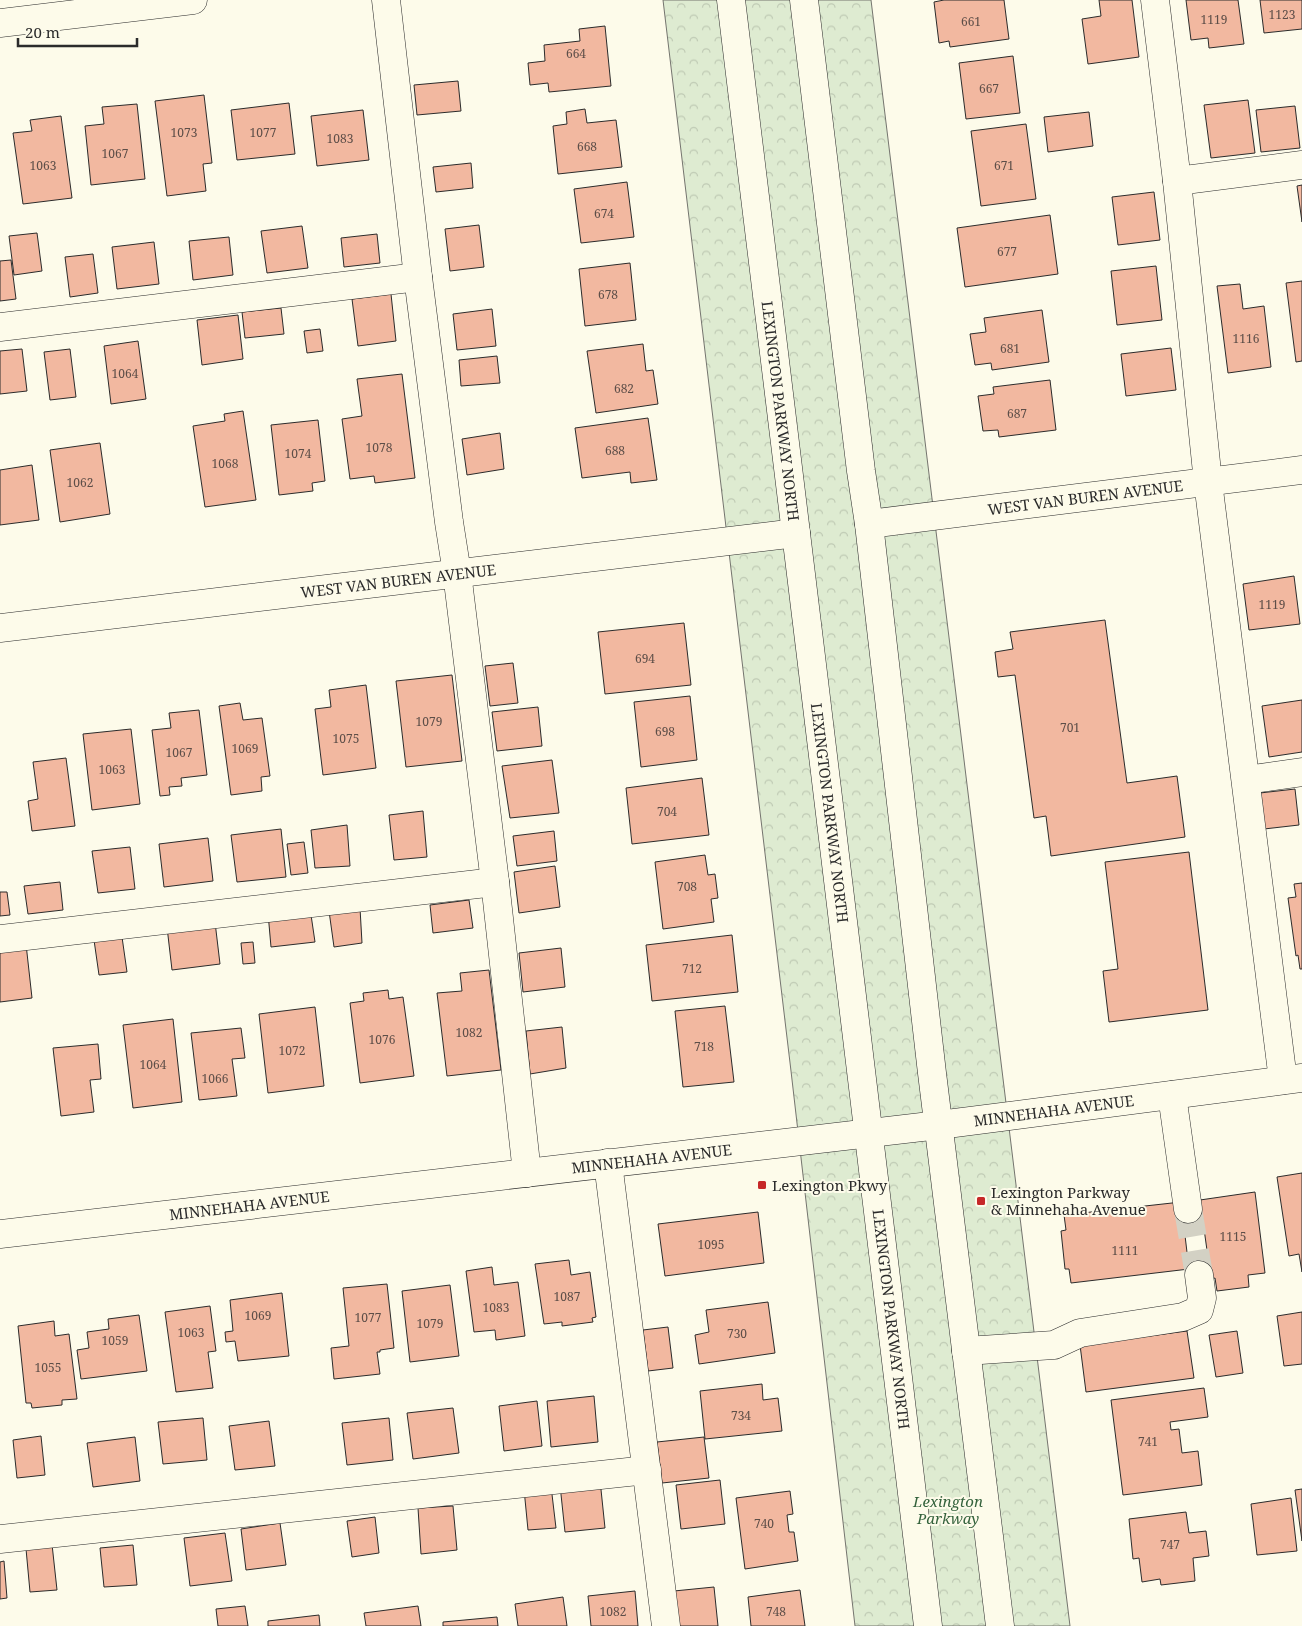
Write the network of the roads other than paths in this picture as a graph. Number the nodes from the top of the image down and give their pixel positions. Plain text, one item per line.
1 (193, 0) edge
2 (386, 0) edge
3 (731, 0) edge
4 (804, 0) edge
5 (1155, 0) edge
6 (0, 23) edge
7 (1302, 164) edge
8 (1177, 181) junction
9 (418, 277) junction
10 (0, 328) edge
11 (1302, 470) edge
12 (1208, 482) junction
13 (869, 524) junction
14 (796, 534) junction
15 (457, 573) junction
16 (0, 628) edge
17 (1302, 772) edge
18 (1246, 780) junction
19 (495, 882) junction
20 (0, 939) edge
21 (1292, 1079) edge
22 (1172, 1095) junction
23 (939, 1125) junction
24 (870, 1132) junction
25 (608, 1163) junction
26 (527, 1172) junction
27 (1188, 1209) tunnel mouth
28 (0, 1234) edge
29 (1198, 1276) tunnel mouth
30 (966, 1351) junction
31 (647, 1470) junction
32 (0, 1538) edge
33 (666, 1626) edge
34 (928, 1626) edge
35 (1000, 1626) edge

1 - 6 main road
2 - 9 main road
3 - 14 main road, LEXINGTON PARKWAY NORTH
4 - 13 main road
5 - 8 main road
7 - 8 main road
8 - 12 main road
9 - 10 main road
9 - 15 main road
11 - 12 main road, WEST VAN BUREN AVENUE
12 - 13 main road, WEST VAN BUREN AVENUE
12 - 18 main road
13 - 23 main road
14 - 15 main road, WEST VAN BUREN AVENUE
14 - 24 main road, LEXINGTON PARKWAY NORTH
15 - 16 main road, WEST VAN BUREN AVENUE
15 - 19 main road
17 - 18 main road
18 - 21 main road
19 - 20 main road
19 - 26 main road
21 - 22 main road, MINNEHAHA AVENUE
22 - 23 main road, MINNEHAHA AVENUE
22 - 27 main road
23 - 24 main road, MINNEHAHA AVENUE
23 - 30 main road
24 - 25 main road, MINNEHAHA AVENUE
24 - 34 main road, LEXINGTON PARKWAY NORTH
25 - 26 main road, MINNEHAHA AVENUE
25 - 31 main road
26 - 28 main road, MINNEHAHA AVENUE
29 - 30 main road
30 - 35 main road
31 - 32 main road
31 - 33 main road

